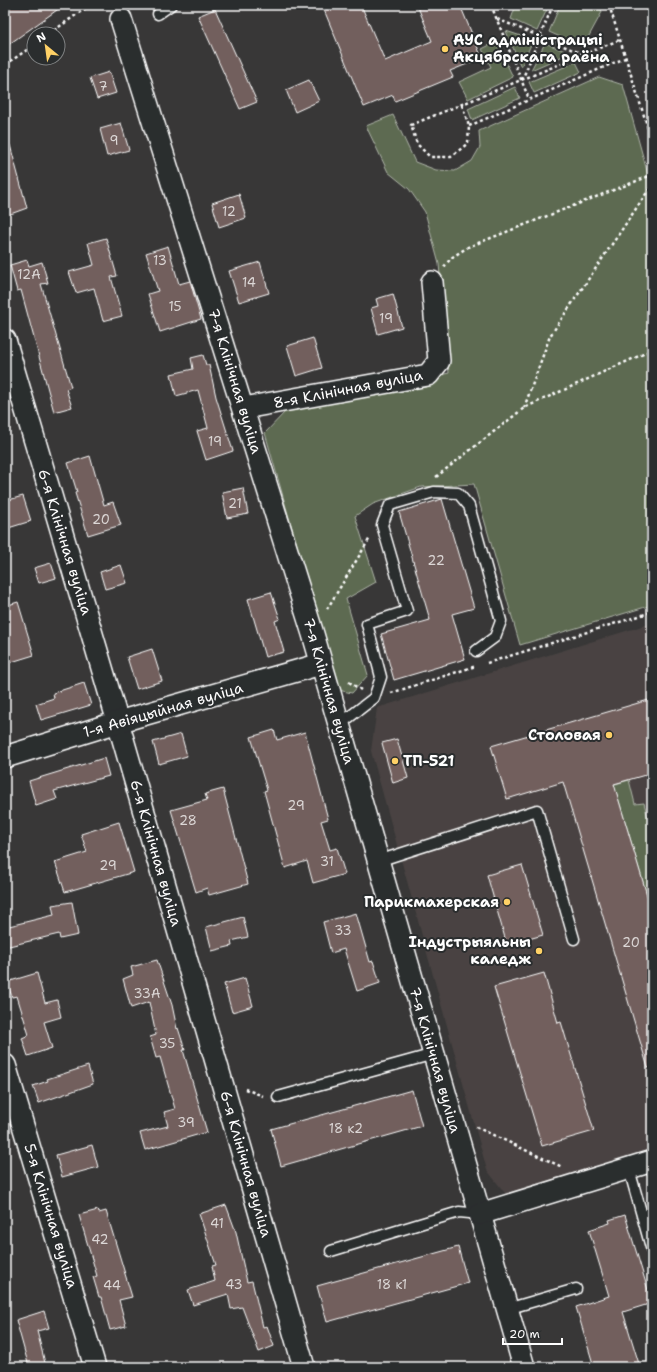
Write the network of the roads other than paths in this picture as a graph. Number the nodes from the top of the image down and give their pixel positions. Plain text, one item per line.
1 (171, 5) edge
2 (158, 14) dead end
3 (121, 19) dead end
4 (432, 282) road end
5 (5, 340) edge
6 (244, 408) junction
7 (476, 650) dead end
8 (321, 664) junction
9 (118, 722) junction
10 (339, 725) junction
11 (5, 758) edge
12 (378, 860) junction
13 (574, 939) dead end
14 (434, 1054) junction
15 (5, 1065) edge
16 (278, 1097) dead end
17 (652, 1161) edge
18 (629, 1169) junction
19 (480, 1214) junction
20 (331, 1251) dead end
21 (652, 1251) edge
22 (576, 1289) dead end
23 (507, 1309) junction
24 (95, 1367) edge
25 (304, 1367) edge
26 (524, 1367) edge

1 - 2 lane
3 - 6 street, 7-я Клінічная вуліца
4 - 6 street, 8-я Клінічная вуліца
5 - 9 street, 6-я Клінічная вуліца
6 - 8 street, 7-я Клінічная вуліца
7 - 10 lane
8 - 9 street, 1-я Авіяцыйная вуліца
8 - 10 street, 7-я Клінічная вуліца
9 - 11 street, 1-я Авіяцыйная вуліца
9 - 25 street, 6-я Клінічная вуліца
10 - 12 street, 7-я Клінічная вуліца
12 - 13 lane
12 - 14 street, 7-я Клінічная вуліца
14 - 16 lane
14 - 19 street, 7-я Клінічная вуліца
15 - 24 street, 5-я Клінічная вуліца
17 - 18 street
18 - 19 street
18 - 21 lane
19 - 20 lane
19 - 23 street, 7-я Клінічная вуліца
22 - 23 lane
23 - 26 street, 7-я Клінічная вуліца

